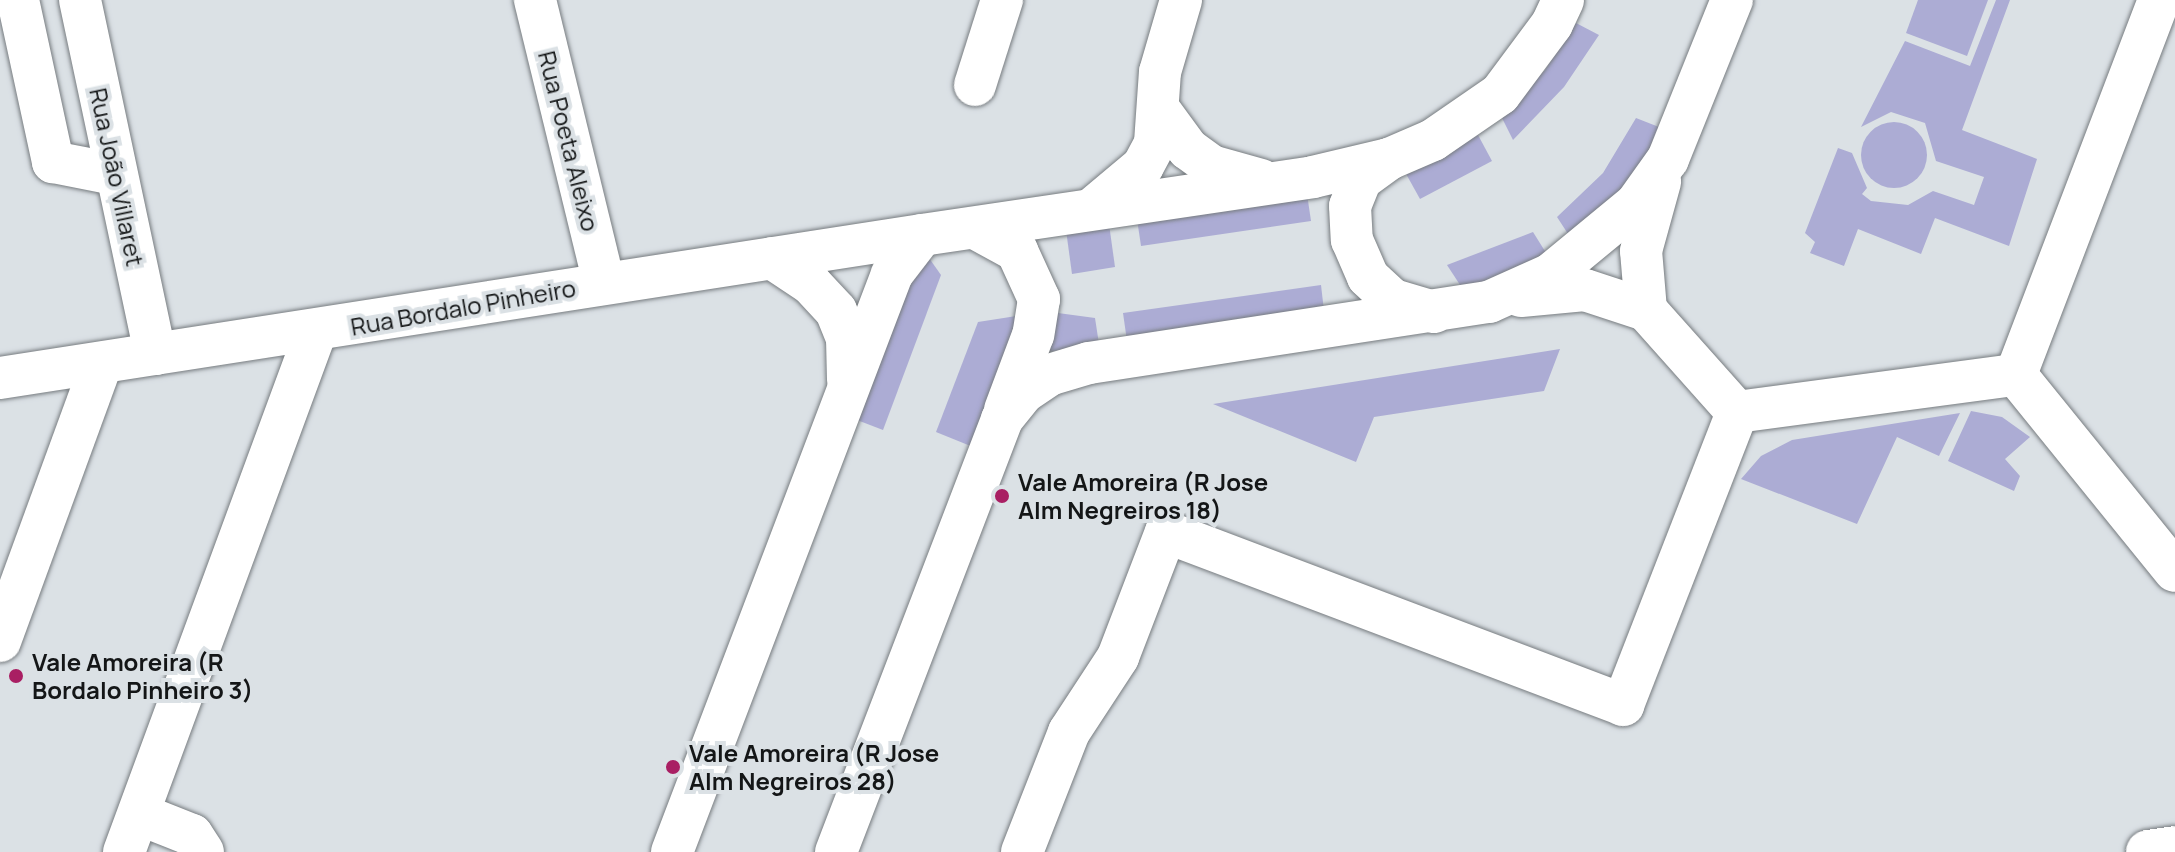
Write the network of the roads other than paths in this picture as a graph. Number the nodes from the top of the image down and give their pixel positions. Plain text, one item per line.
1 (18, 0) edge
2 (80, 0) edge
3 (535, 0) edge
4 (1002, 0) edge
5 (1181, 0) edge
6 (1563, 0) edge
7 (1732, 0) edge
8 (2159, 0) edge
9 (975, 85) dead end
10 (1161, 112) junction
11 (1389, 159) junction
12 (1668, 159) junction
13 (115, 174) junction
14 (1276, 182) junction
15 (1090, 211) junction
16 (977, 229) junction
17 (922, 235) junction
18 (772, 258) junction
19 (604, 283) junction
20 (1489, 302) junction
21 (1646, 310) junction
22 (1437, 313) junction
23 (315, 334) junction
24 (155, 354) junction
25 (102, 363) junction
26 (2016, 375) junction
27 (0, 378) edge
28 (848, 385) junction
29 (1737, 412) junction
30 (1002, 419) junction
31 (2175, 571) edge
32 (0, 641) edge
33 (139, 814) junction
34 (2175, 848) edge
35 (124, 852) edge
36 (203, 852) edge
37 (672, 852) edge
38 (836, 852) edge
39 (1022, 852) edge
40 (2148, 852) edge

1 - 13 street
2 - 13 street, Rua João Villaret
3 - 19 street, Rua Poeta Aleixo
4 - 9 street
5 - 10 street
6 - 11 street
7 - 12 street
8 - 26 street
10 - 14 street
10 - 15 street
11 - 14 street, Rua Bordalo Pinheiro
11 - 22 street
12 - 20 street
12 - 21 street
13 - 24 street, Rua João Villaret
14 - 15 street, Rua Bordalo Pinheiro
15 - 16 street, Rua Bordalo Pinheiro
16 - 17 street, Rua Bordalo Pinheiro
16 - 30 street
17 - 18 street, Rua Bordalo Pinheiro
17 - 28 street
18 - 19 street, Rua Bordalo Pinheiro
18 - 28 street
19 - 23 street, Rua Bordalo Pinheiro
20 - 21 street
20 - 22 street
21 - 29 street
22 - 30 street
23 - 24 street, Rua Bordalo Pinheiro
23 - 33 street
24 - 25 street, Rua Bordalo Pinheiro
25 - 27 street, Rua Bordalo Pinheiro
25 - 32 street
26 - 29 street
26 - 31 street
28 - 37 street
29 - 39 street
30 - 38 street
33 - 35 street
33 - 36 street
34 - 40 main road

